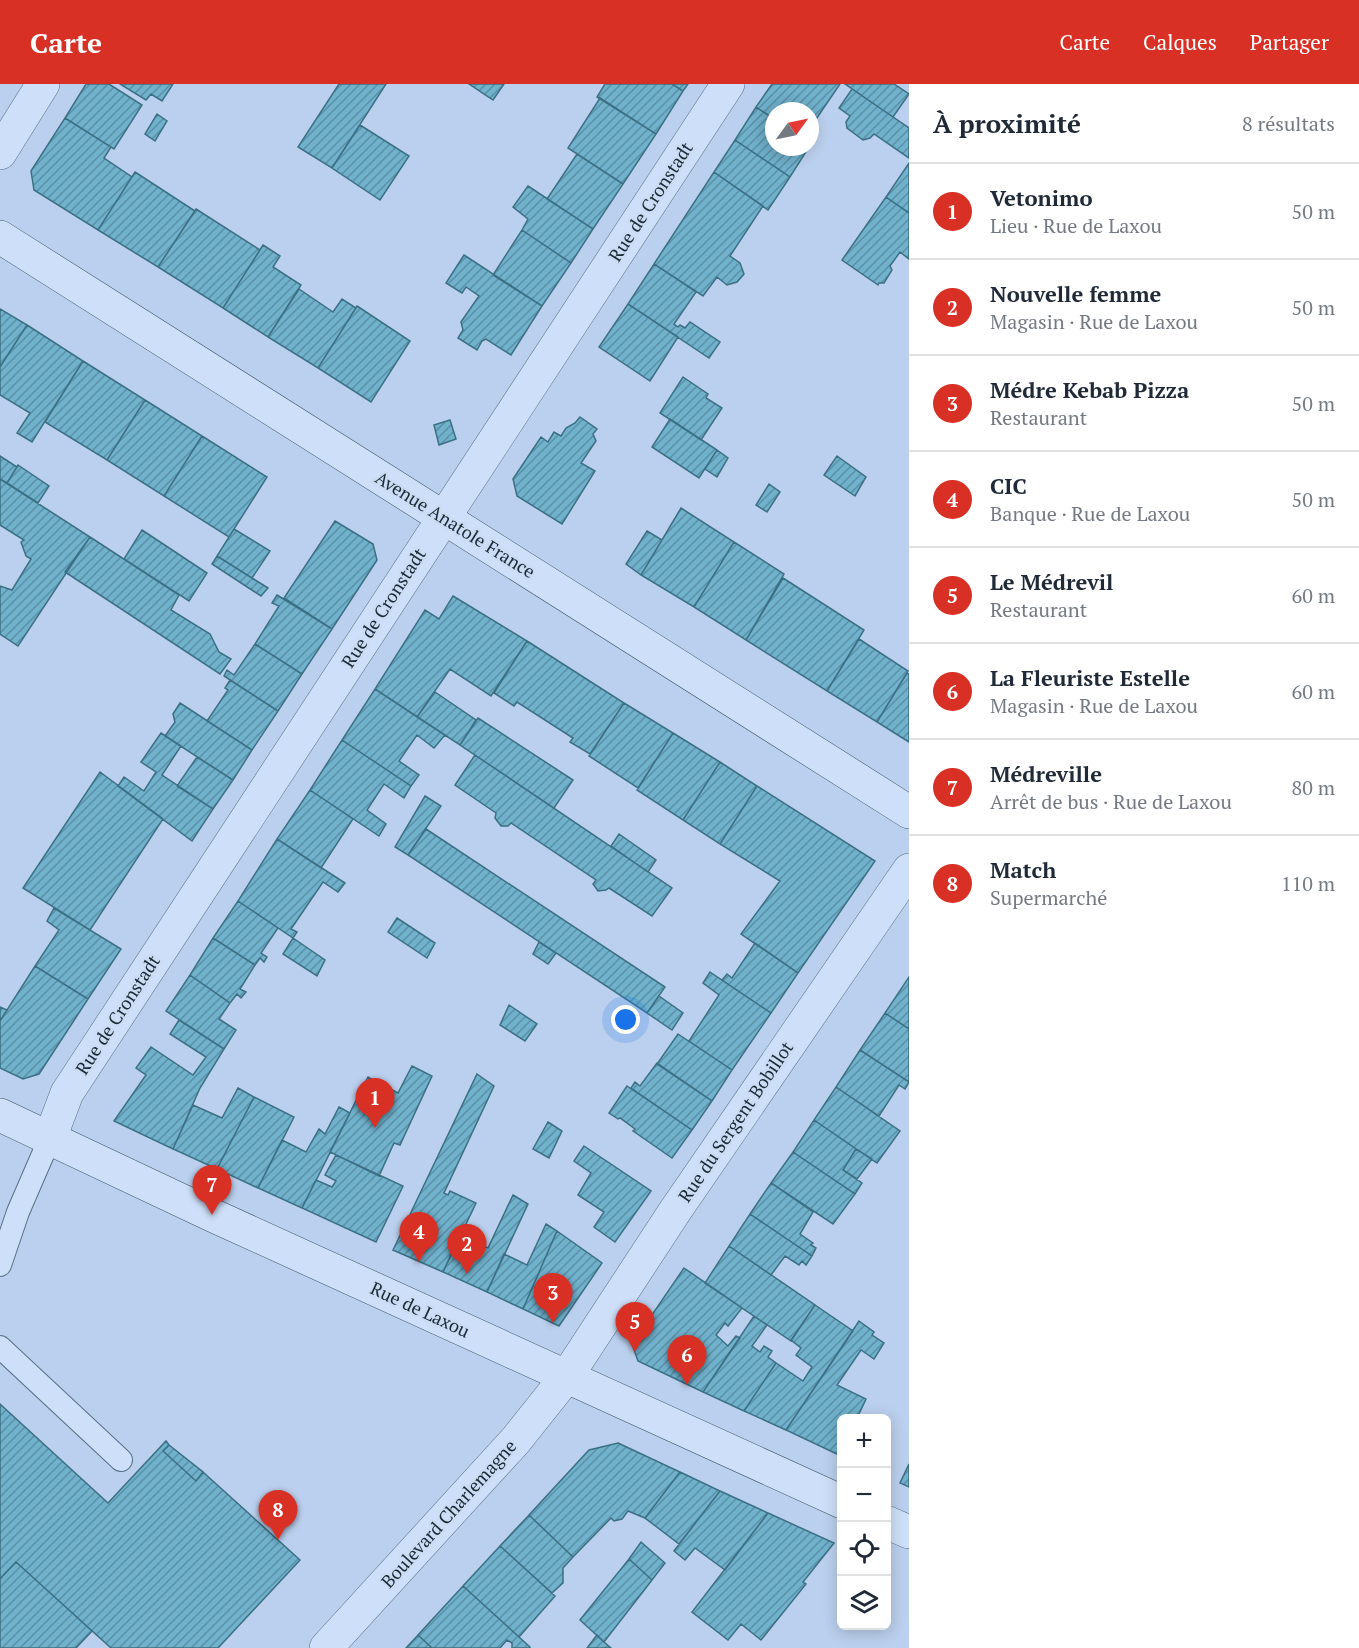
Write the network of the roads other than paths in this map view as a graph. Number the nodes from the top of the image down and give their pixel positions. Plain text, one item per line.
1 (43, 84) edge
2 (728, 84) edge
3 (0, 153) edge
4 (0, 237) edge
5 (443, 518) junction
6 (909, 812) edge
7 (909, 870) edge
8 (0, 1114) edge
9 (50, 1138) junction
10 (0, 1265) edge
11 (0, 1347) edge
12 (567, 1376) junction
13 (121, 1460) dead end
14 (837, 1500) edge
15 (891, 1524) edge
16 (909, 1532) edge
17 (326, 1648) edge

1 - 3 street
2 - 5 street, Rue de Cronstadt
4 - 5 street, Avenue Anatole France
5 - 6 street, Avenue Anatole France
5 - 9 street, Rue de Cronstadt
7 - 12 street, Rue du Sergent Bobillot
8 - 9 street, Rue de Laxou
9 - 10 lane
9 - 12 street, Rue de Laxou
11 - 13 lane
12 - 14 street, Rue de Laxou
12 - 17 street, Boulevard Charlemagne
15 - 16 street

